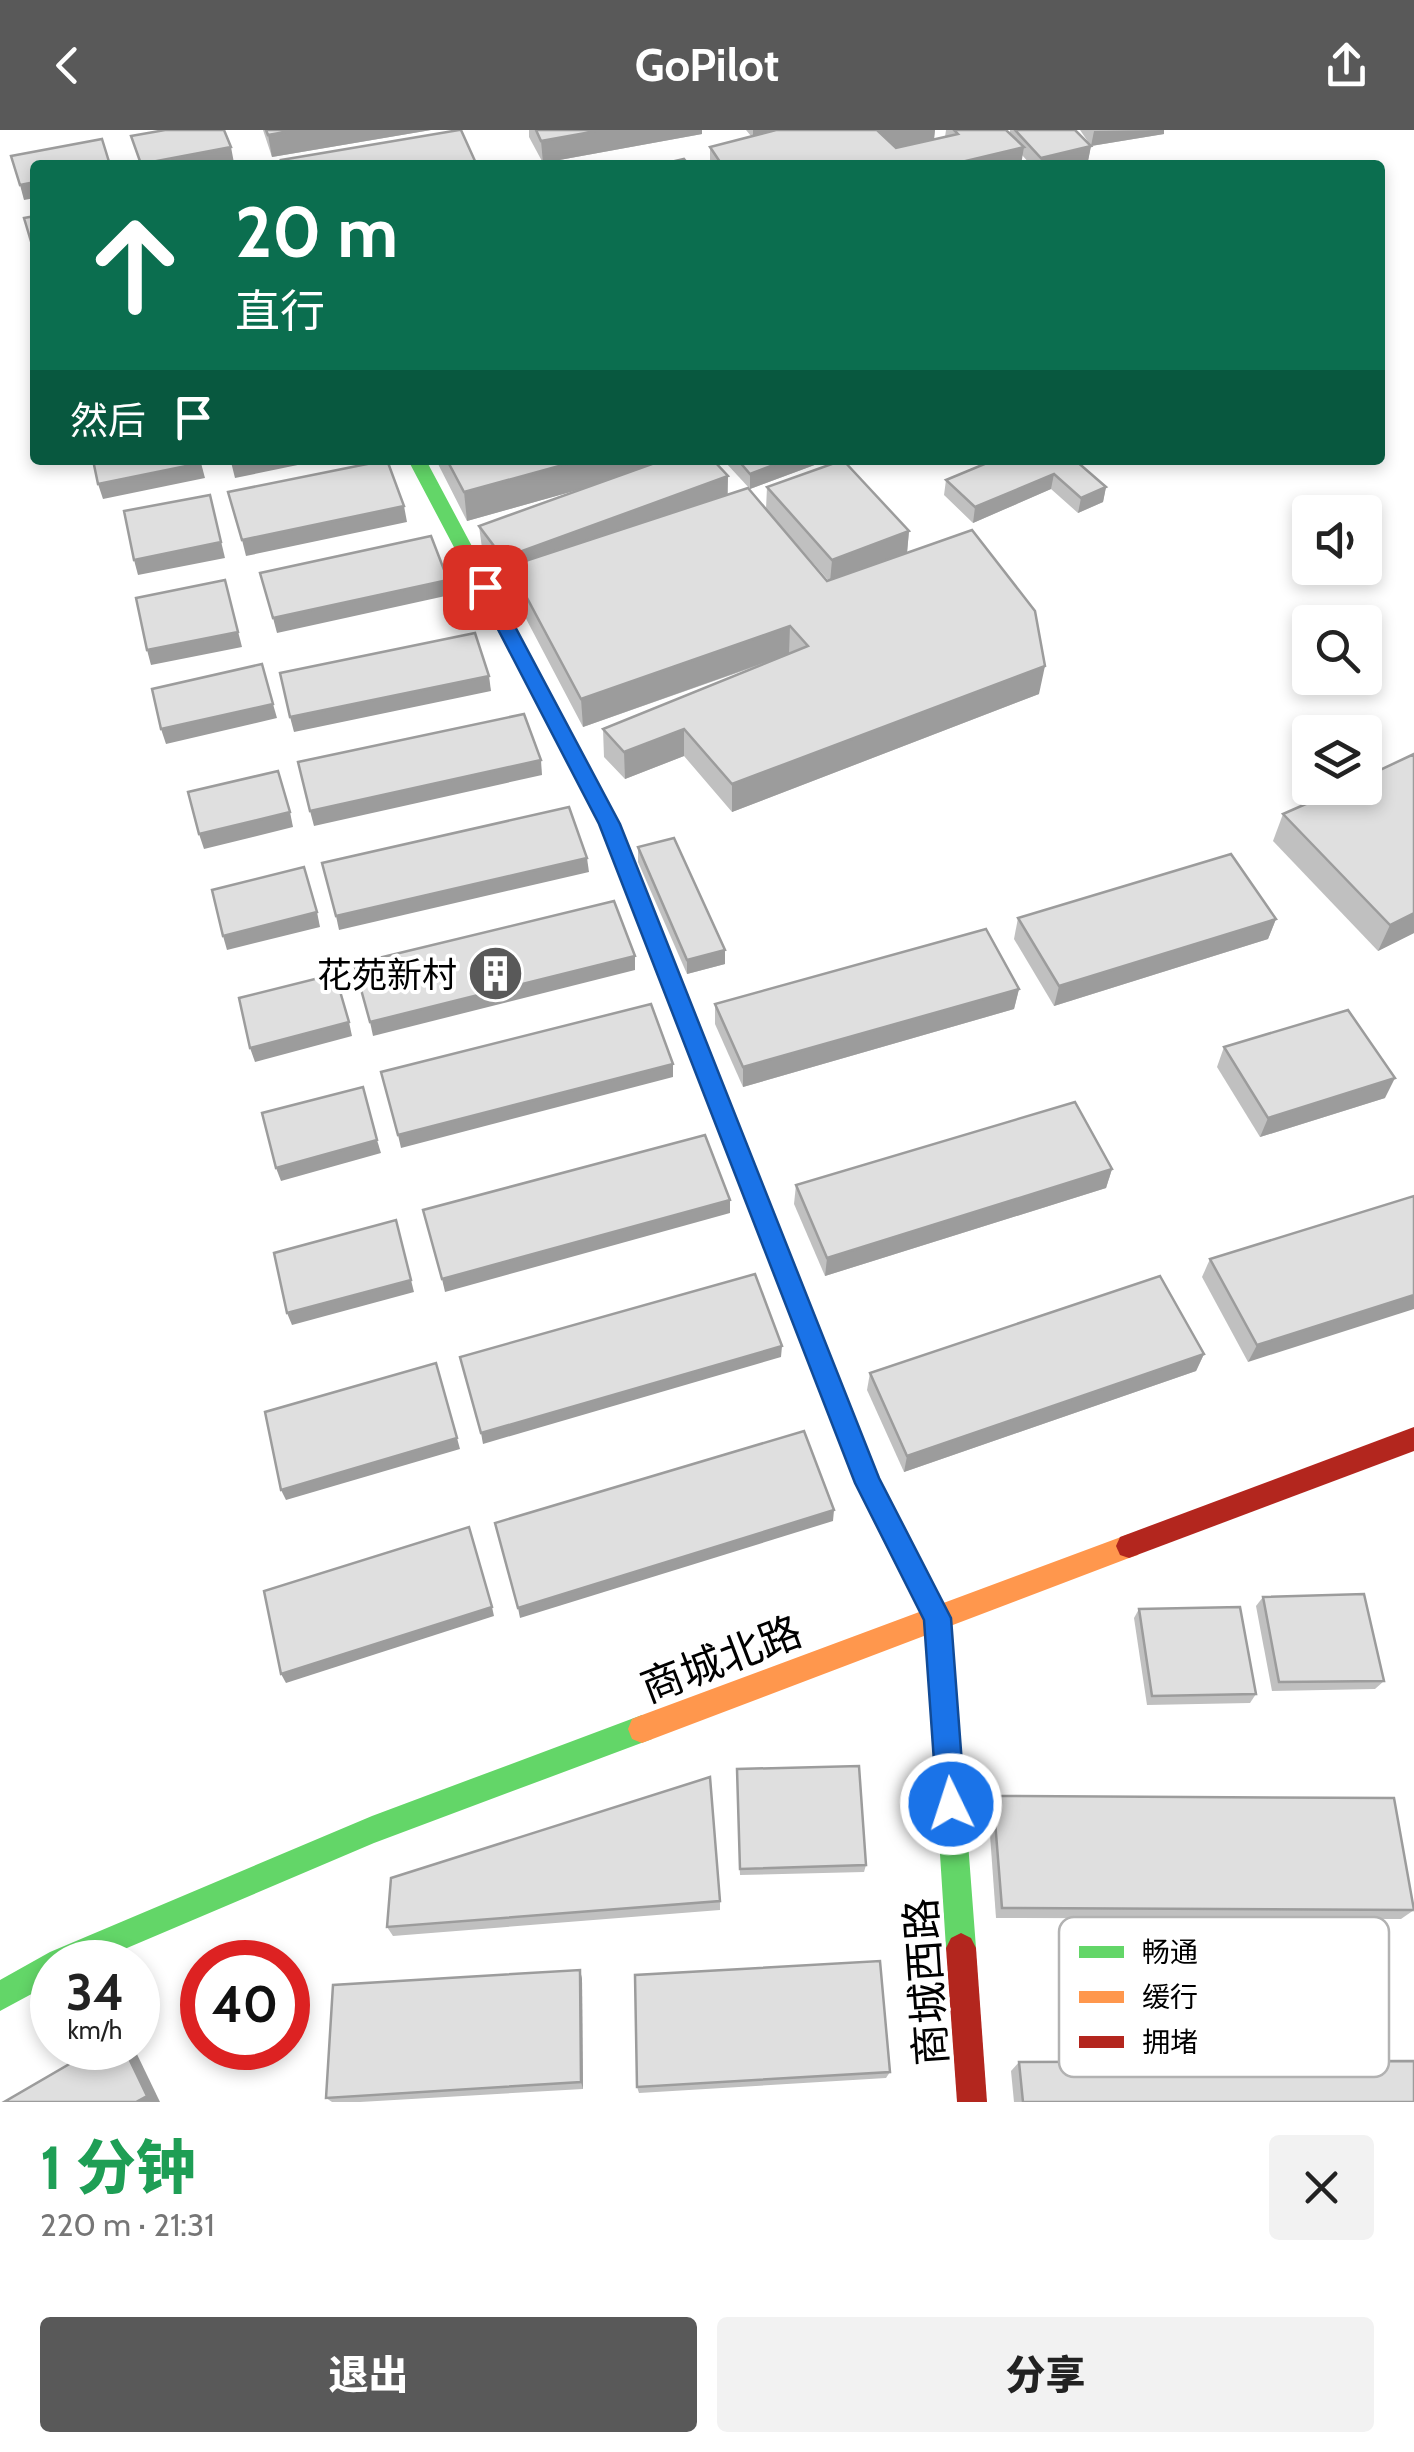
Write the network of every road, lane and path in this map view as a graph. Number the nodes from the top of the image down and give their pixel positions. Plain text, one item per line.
1 (420, 465) edge
2 (1414, 1439) edge
3 (938, 1618) junction
4 (112, 1940) edge
5 (30, 1979) edge
6 (0, 1996) edge
7 (972, 2102) edge

1 - 3 street
2 - 3 street, 商城北路
3 - 4 street, 商城北路
3 - 7 street, 商城西路
5 - 6 street

